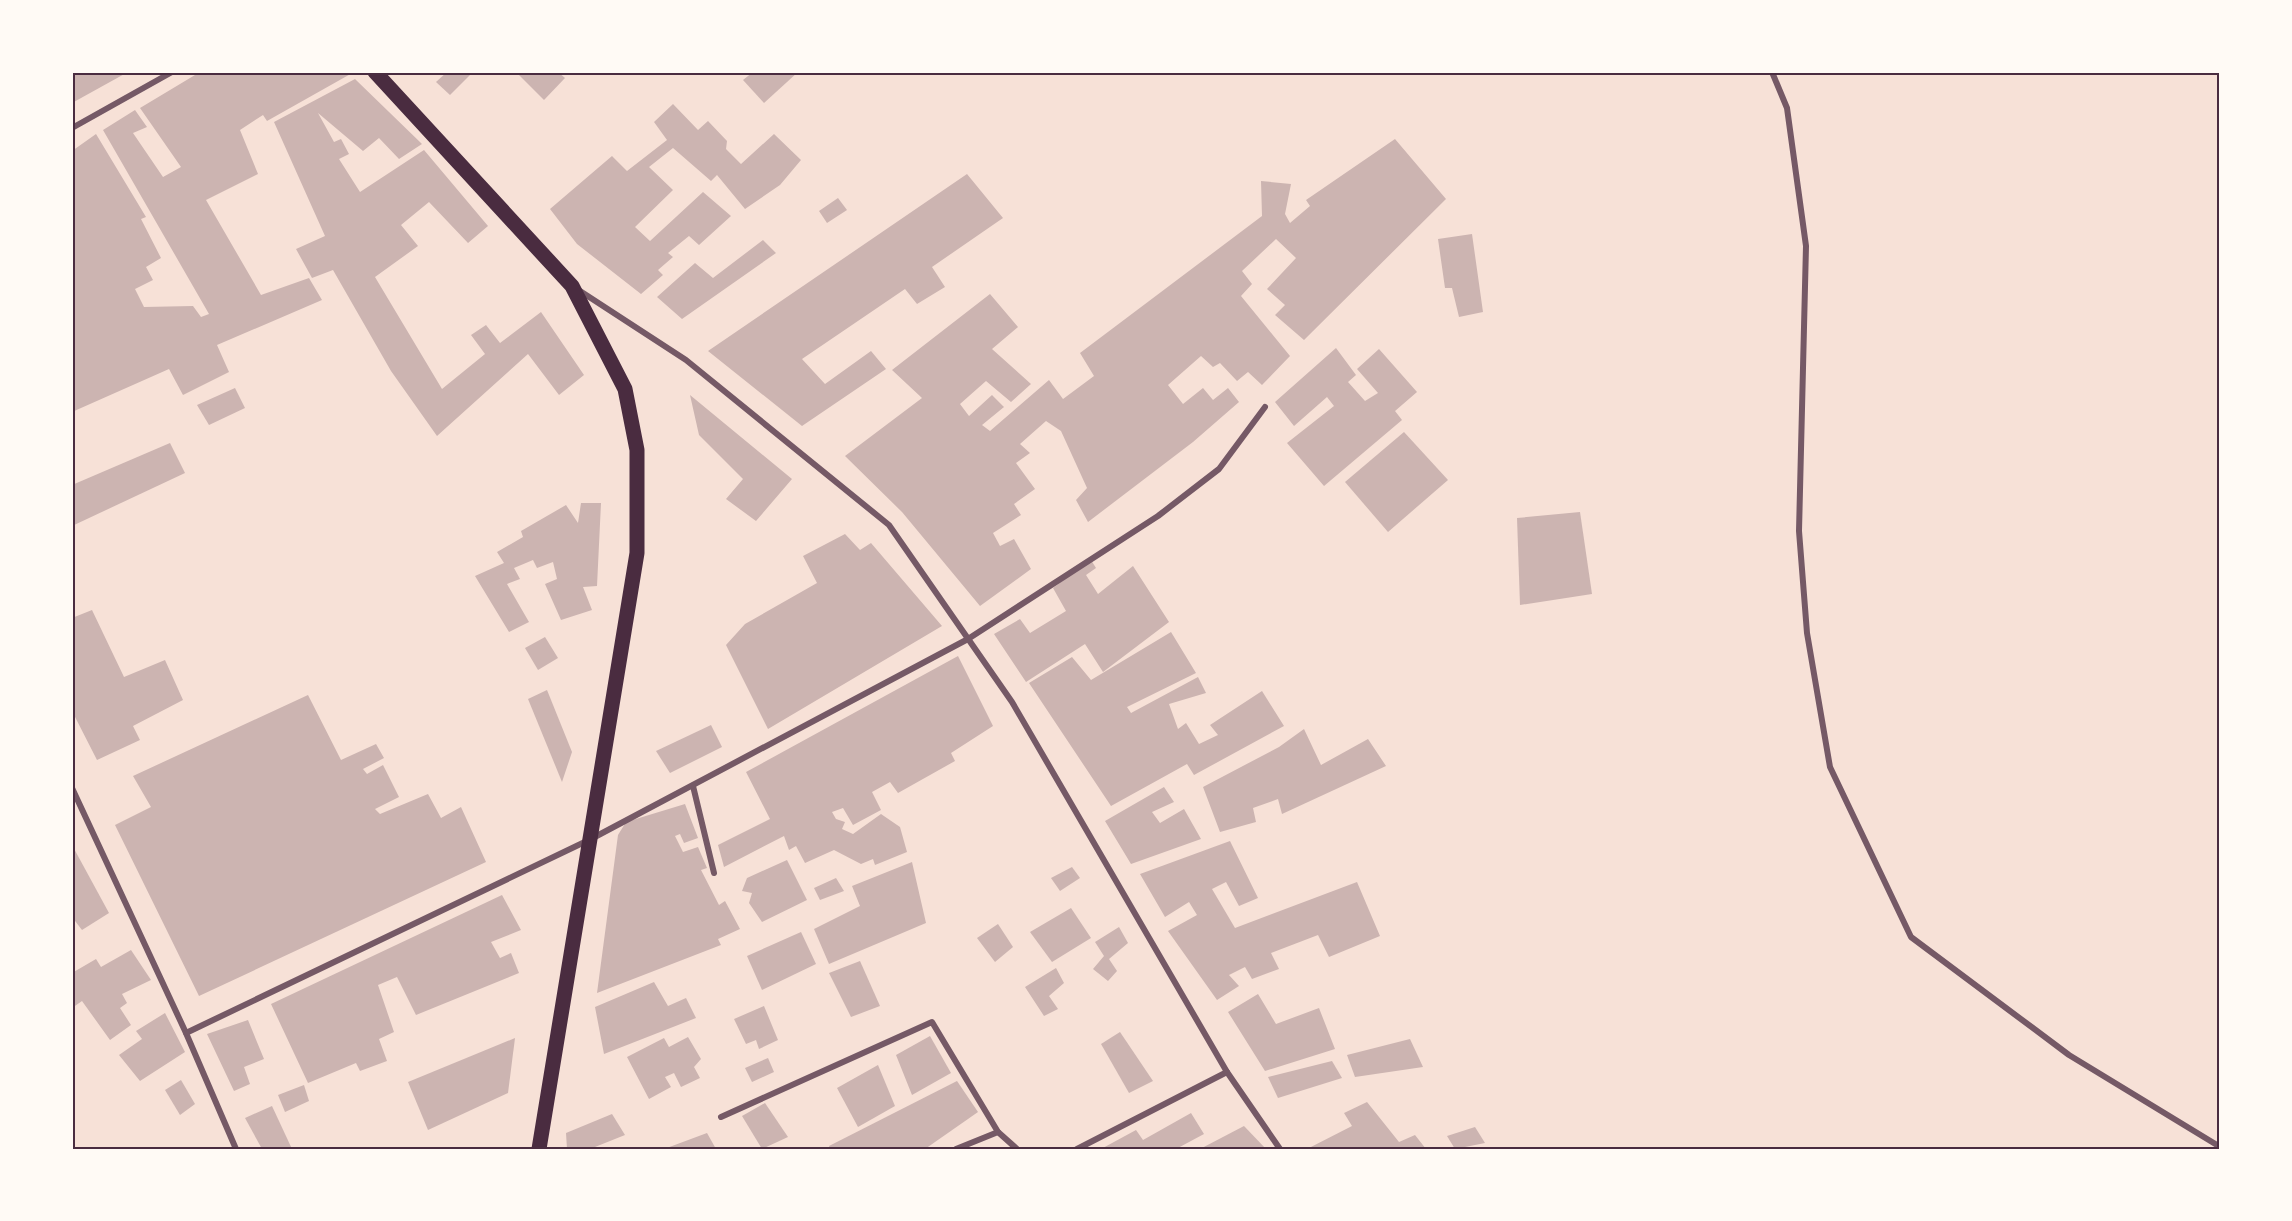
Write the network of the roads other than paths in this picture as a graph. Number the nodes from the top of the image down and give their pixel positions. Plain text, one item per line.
1 (172, 72) edge
2 (375, 72) edge
3 (1772, 72) edge
4 (72, 128) edge
5 (572, 286) junction
6 (1265, 407) dead end
7 (968, 639) junction
8 (693, 786) junction
9 (72, 788) edge
10 (591, 839) junction
11 (714, 873) dead end
12 (186, 1033) junction
13 (1227, 1072) junction
14 (721, 1117) dead end
15 (998, 1132) junction
16 (236, 1149) edge
17 (539, 1149) edge
18 (956, 1149) edge
19 (1017, 1149) edge
20 (1077, 1149) edge
21 (1280, 1149) edge
22 (2218, 1149) edge

1 - 4 street
2 - 5 main road
3 - 22 street
5 - 7 street
5 - 10 main road
6 - 7 street
7 - 8 street
7 - 13 street
8 - 10 street
8 - 11 street
9 - 12 street
10 - 12 street
10 - 17 main road
12 - 16 street
13 - 20 street
13 - 21 street
14 - 15 street
15 - 18 street
15 - 19 street

